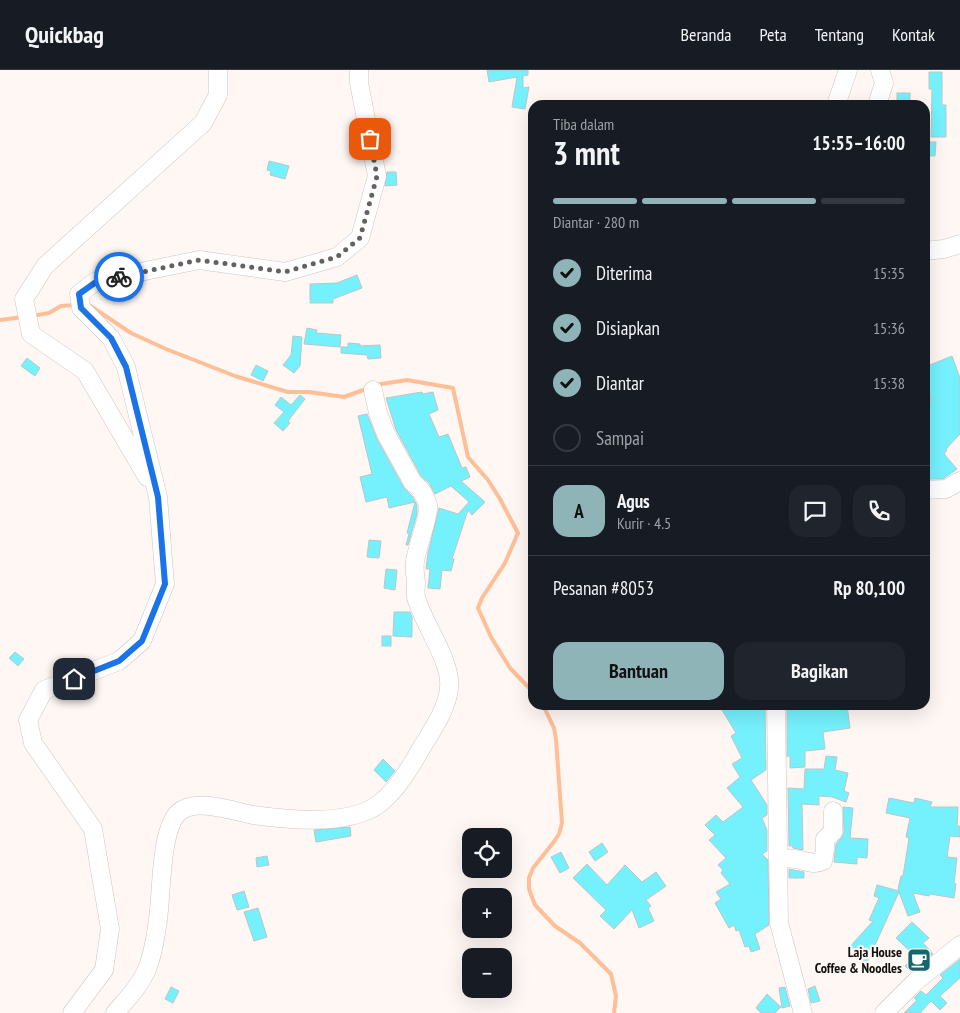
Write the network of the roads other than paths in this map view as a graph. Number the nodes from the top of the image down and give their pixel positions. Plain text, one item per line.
1 (218, 70) edge
2 (359, 70) edge
3 (848, 70) edge
4 (880, 70) edge
5 (838, 100) edge
6 (879, 100) edge
7 (960, 244) edge
8 (930, 250) edge
9 (373, 390) dead end
10 (960, 481) edge
11 (930, 490) edge
12 (158, 497) junction
13 (776, 710) edge
14 (833, 811) dead end
15 (778, 859) junction
16 (960, 945) edge
17 (72, 1013) edge
18 (115, 1013) edge
19 (803, 1013) edge
20 (884, 1013) edge

1 - 12 street
2 - 12 street
3 - 5 street
4 - 6 street
7 - 8 street
9 - 18 street
10 - 11 street
12 - 17 street
13 - 15 street
14 - 15 street
15 - 19 street
16 - 20 street

